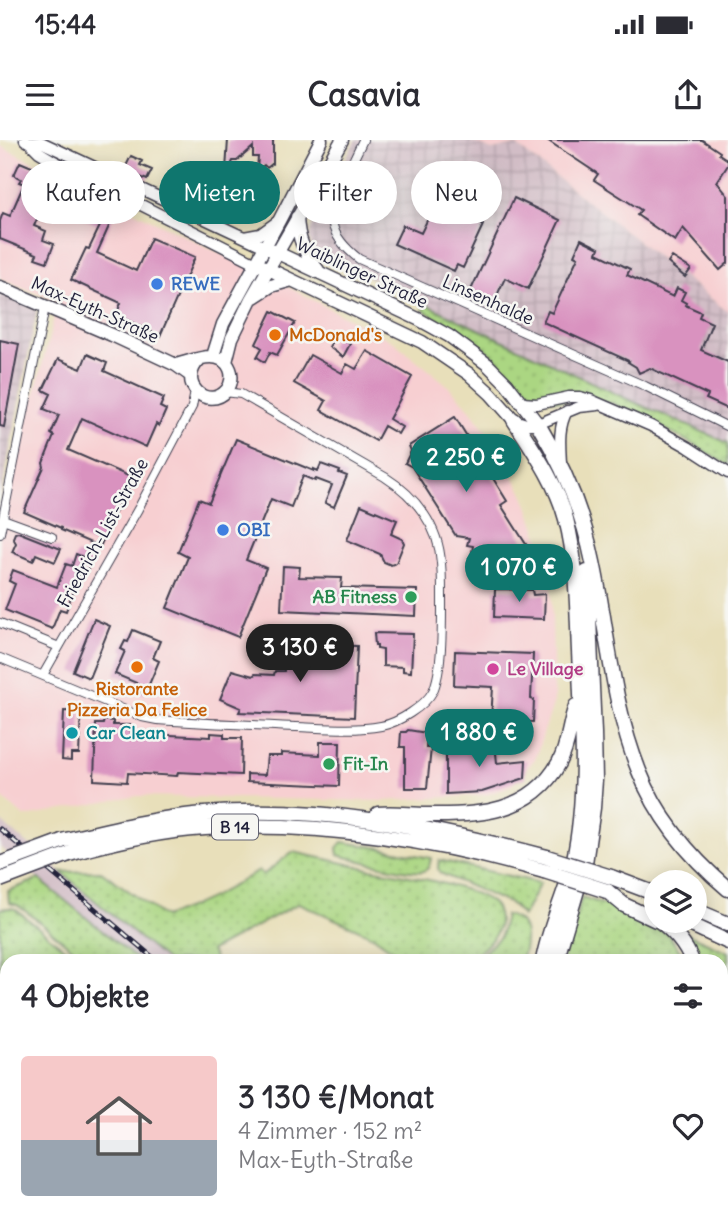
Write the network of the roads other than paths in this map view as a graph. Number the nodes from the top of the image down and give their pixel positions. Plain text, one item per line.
1 (321, 140) edge
2 (342, 140) edge
3 (363, 140) edge
4 (28, 141) edge
5 (330, 161) edge
6 (280, 219) edge
7 (294, 223) edge
8 (273, 224) edge
9 (277, 224) edge
10 (298, 224) edge
11 (244, 237) junction
12 (265, 247) junction
13 (278, 253) junction
14 (256, 263) junction
15 (268, 269) junction
16 (320, 273) junction
17 (292, 280) junction
18 (0, 287) edge
19 (251, 299) junction
20 (45, 307) junction
21 (213, 356) junction
22 (200, 359) junction
23 (226, 362) junction
24 (176, 365) junction
25 (190, 375) junction
26 (232, 376) junction
27 (225, 392) junction
28 (201, 394) junction
29 (241, 394) junction
30 (522, 402) junction
31 (601, 405) junction
32 (568, 411) junction
33 (514, 420) junction
34 (538, 424) junction
35 (728, 427) edge
36 (562, 466) junction
37 (728, 473) edge
38 (3, 519) junction
39 (585, 532) junction
40 (0, 533) edge
41 (52, 537) dead end
42 (0, 622) edge
43 (59, 647) junction
44 (0, 658) edge
45 (43, 675) junction
46 (581, 690) junction
47 (356, 818) junction
48 (66, 848) junction
49 (0, 864) edge
50 (546, 864) junction
51 (0, 880) edge
52 (609, 884) junction
53 (728, 889) edge
54 (644, 891) edge
55 (644, 903) edge
56 (644, 914) edge
57 (707, 915) edge
58 (728, 924) edge
59 (707, 932) edge
60 (674, 933) edge
61 (728, 942) edge
62 (544, 954) edge
63 (558, 954) edge
64 (689, 954) edge

1 - 6 main road
2 - 5 main road
3 - 35 street, Linsenhalde
4 - 11 street, Waiblinger Straße
4 - 14 street, Waiblinger Straße
7 - 13 main road
8 - 11 street
9 - 12 main road
10 - 16 main road
11 - 12 street, Waiblinger Straße
12 - 13 main road, Waiblinger Straße
12 - 14 main road
13 - 15 main road
13 - 16 main road, Waiblinger Straße
14 - 15 main road, Waiblinger Straße
14 - 21 main road
15 - 17 main road, Waiblinger Straße
15 - 19 main road
16 - 30 main road, Waiblinger Straße
17 - 19 main road
17 - 33 main road, Waiblinger Straße
18 - 20 main road, Max-Eyth-Straße
19 - 23 main road
20 - 24 main road, Max-Eyth-Straße
20 - 38 street
21 - 22 main road
21 - 23 main road
22 - 24 main road
22 - 25 main road
23 - 26 main road
24 - 25 main road, Max-Eyth-Straße
25 - 28 main road, Friedrich-List-Straße
26 - 27 main road
26 - 29 street
27 - 28 main road
27 - 29 street
28 - 43 street, Friedrich-List-Straße
29 - 45 street
30 - 31 street
30 - 34 main road, Waiblinger Straße
31 - 32 street
31 - 37 street
32 - 34 street
32 - 36 street
33 - 34 street
33 - 46 highway
34 - 36 highway
36 - 39 highway
38 - 40 street
38 - 41 street
39 - 53 highway
39 - 63 highway
42 - 43 street
43 - 45 street, Friedrich-List-Straße
44 - 45 street
46 - 47 highway
46 - 62 highway
47 - 48 highway, B 14
47 - 50 highway, B 14
48 - 49 highway, B 14, bridge
48 - 50 highway, B 14
48 - 51 highway, B 14, bridge
50 - 52 highway, B 14, bridge
52 - 54 highway, B 14
52 - 55 highway, B 14
52 - 56 highway
57 - 58 highway
59 - 61 highway
60 - 64 highway

